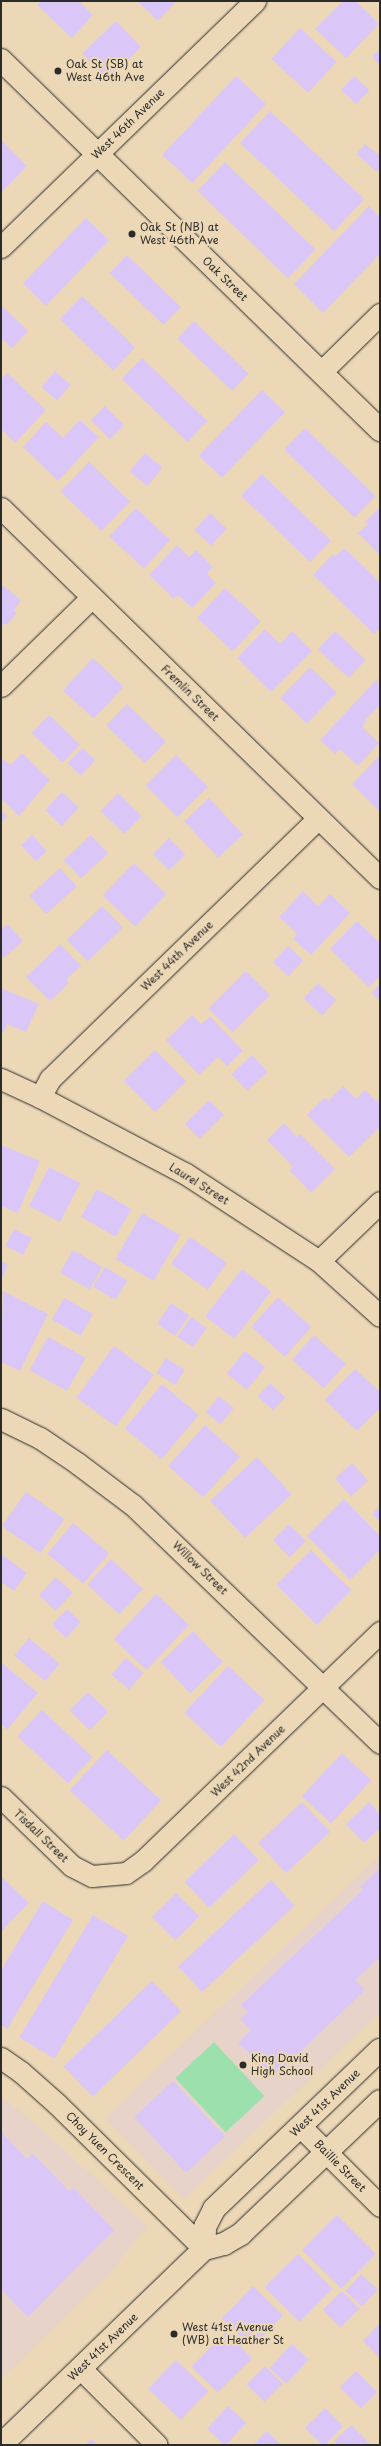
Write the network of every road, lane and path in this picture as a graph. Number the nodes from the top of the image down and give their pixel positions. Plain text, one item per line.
1 (255, 1) edge
2 (1, 60) edge
3 (96, 154) junction
4 (1, 246) edge
5 (380, 314) edge
6 (320, 372) junction
7 (380, 430) edge
8 (1, 508) edge
9 (92, 597) junction
10 (1, 686) edge
11 (318, 818) junction
12 (380, 878) edge
13 (1, 1079) edge
14 (40, 1096) junction
15 (380, 1202) edge
16 (319, 1261) junction
17 (380, 1316) edge
18 (1, 1419) edge
19 (380, 1632) edge
20 (323, 1688) junction
21 (380, 1742) edge
22 (1, 1797) edge
23 (107, 1876) joint
24 (380, 2050) edge
25 (1, 2058) edge
26 (380, 2101) edge
27 (301, 2127) junction
28 (327, 2153) junction
29 (380, 2206) edge
30 (204, 2250) junction
31 (81, 2369) junction
32 (1, 2445) edge
33 (157, 2445) edge

1 - 3 street, West 46th Avenue
2 - 3 main road, Oak Street
3 - 4 street, West 46th Avenue
3 - 6 main road, Oak Street
5 - 6 street
6 - 7 main road, Oak Street
8 - 9 street, Fremlin Street
9 - 10 street
9 - 11 street, Fremlin Street
11 - 12 street, Fremlin Street
11 - 14 street, West 44th Avenue
13 - 14 street, Laurel Street
14 - 16 street, Laurel Street
15 - 16 street
16 - 17 street, Laurel Street
18 - 20 street, Willow Street
19 - 20 street, West 42nd Avenue
20 - 21 street, Willow Street
20 - 23 street, West 42nd Avenue
22 - 23 street, Tisdall Street
24 - 27 main road, West 41st Avenue
25 - 30 street, Choy Yuen Crescent
26 - 28 main road, West 41st Avenue
27 - 28 street, Baillie Street
27 - 30 main road, West 41st Avenue
28 - 29 street, Baillie Street
28 - 30 main road, West 41st Avenue
30 - 31 main road, West 41st Avenue
31 - 32 main road, West 41st Avenue
31 - 33 street

